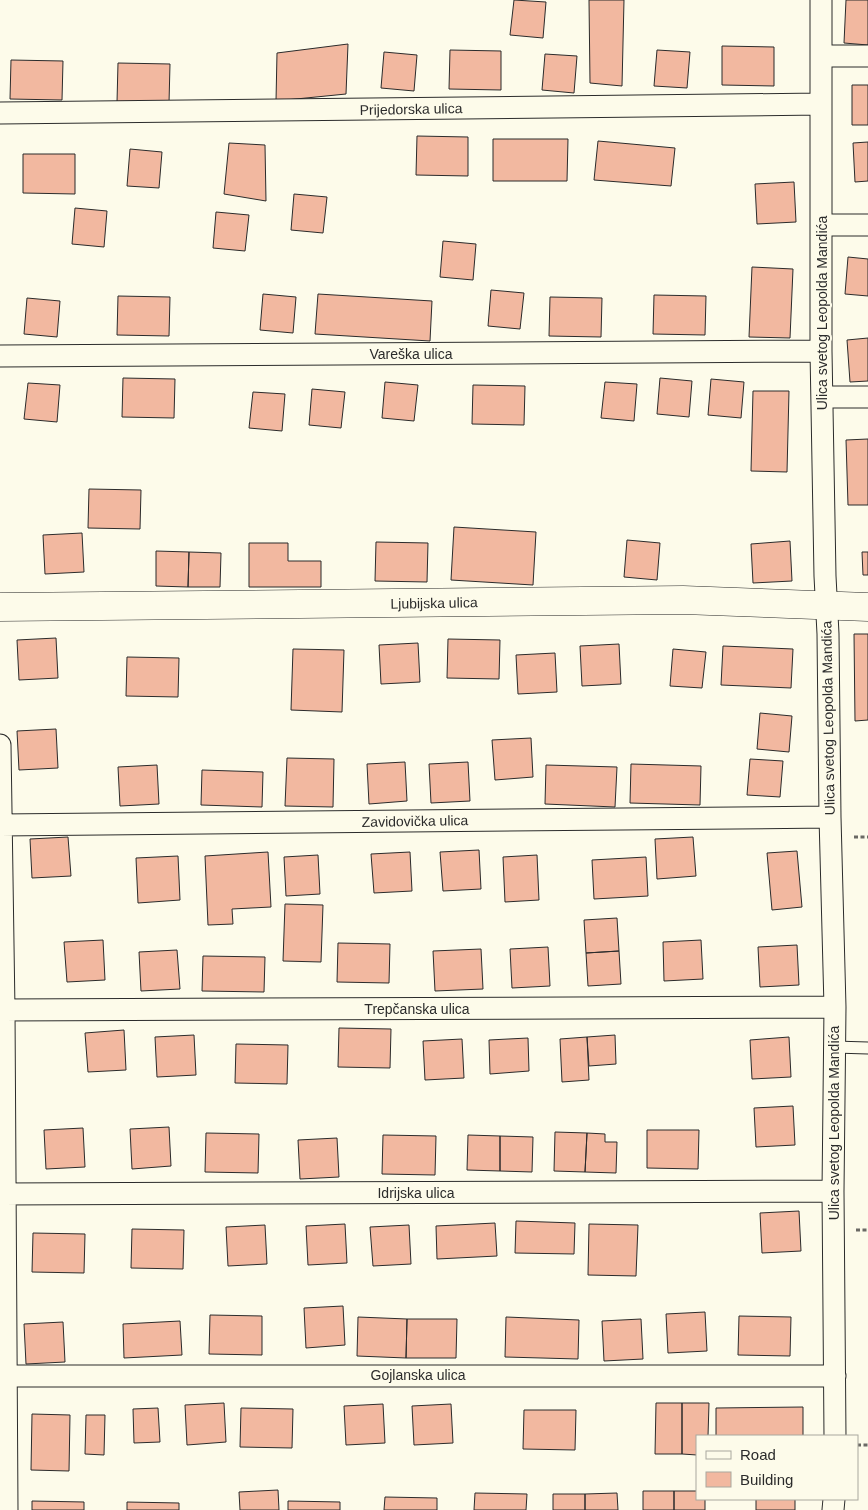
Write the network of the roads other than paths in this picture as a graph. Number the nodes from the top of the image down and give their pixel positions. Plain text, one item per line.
1 (821, 0) edge
2 (822, 56) junction
3 (868, 56) edge
4 (821, 104) junction
5 (0, 113) edge
6 (822, 225) junction
7 (868, 225) edge
8 (821, 351) junction
9 (0, 356) edge
10 (823, 397) junction
11 (868, 397) edge
12 (826, 606) junction
13 (0, 607) edge
14 (868, 607) edge
15 (0, 745) edge
16 (830, 817) junction
17 (1, 825) edge
18 (835, 1007) junction
19 (2, 1010) edge
20 (834, 1047) junction
21 (868, 1048) edge
22 (833, 1191) junction
23 (2, 1194) edge
24 (3, 1376) edge
25 (835, 1376) junction
26 (835, 1435) edge
27 (7, 1510) edge

1 - 2 street, Ulica svetog Leopolda Mandića
2 - 3 street
2 - 4 street, Ulica svetog Leopolda Mandića
4 - 5 street, Prijedorska ulica
4 - 6 street, Ulica svetog Leopolda Mandića
6 - 7 street
6 - 8 street, Ulica svetog Leopolda Mandića
8 - 9 street, Vareška ulica
8 - 10 street, Ulica svetog Leopolda Mandića
10 - 11 street
10 - 12 street, Ulica svetog Leopolda Mandića
12 - 13 street, Ljubijska ulica
12 - 14 street, Ljubijska ulica
12 - 16 street, Ulica svetog Leopolda Mandića
15 - 17 street
16 - 17 street, Zavidovička ulica
16 - 18 street, Ulica svetog Leopolda Mandića
17 - 19 street
18 - 19 street, Trepčanska ulica
18 - 20 street, Ulica svetog Leopolda Mandića
19 - 23 street
20 - 21 lane
20 - 22 street, Ulica svetog Leopolda Mandića
22 - 23 street, Idrijska ulica
22 - 25 street, Ulica svetog Leopolda Mandića
23 - 24 street
24 - 25 street, Gojlanska ulica
24 - 27 street
25 - 26 street, Ulica svetog Leopolda Mandića

